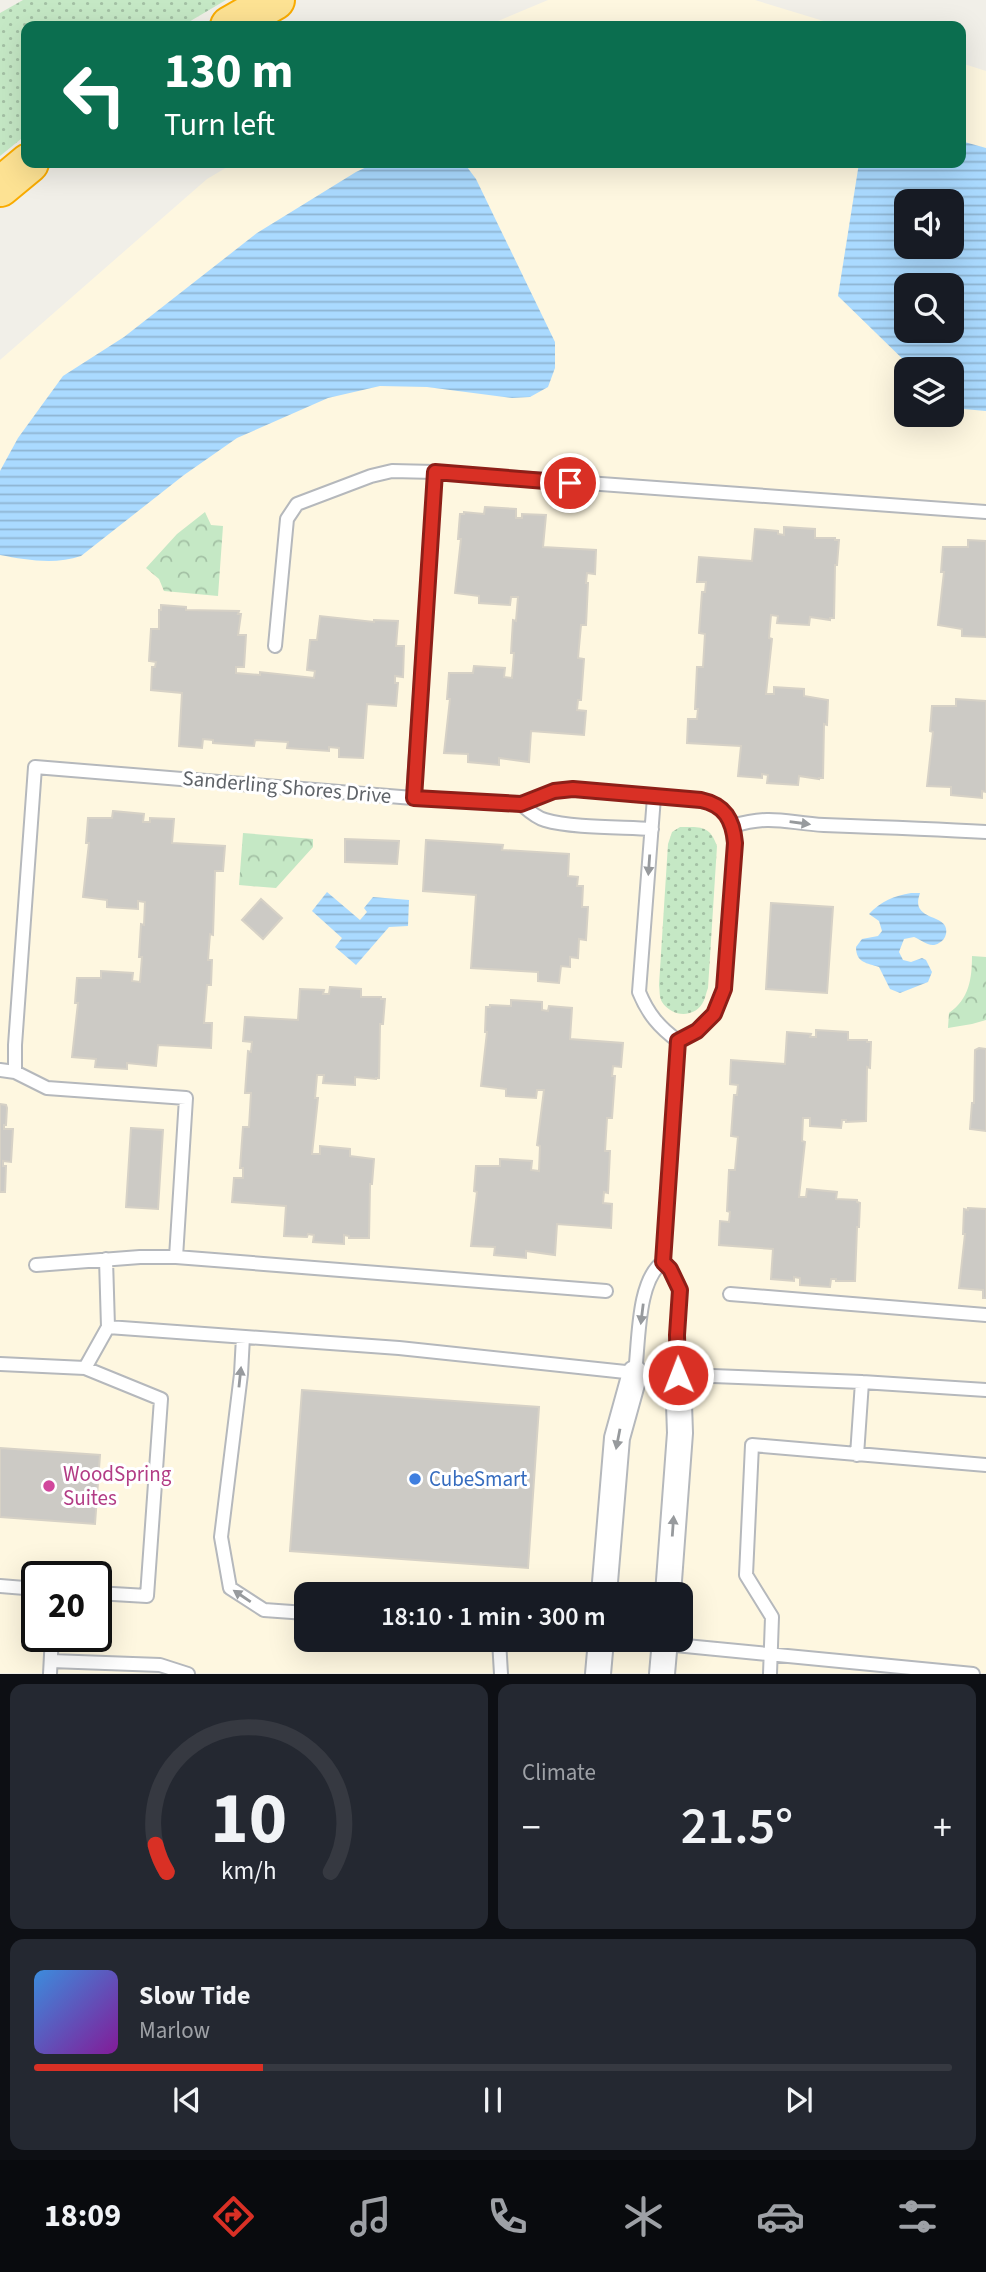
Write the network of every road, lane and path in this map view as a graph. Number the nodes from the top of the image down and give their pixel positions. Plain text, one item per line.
1 (275, 0) edge
2 (238, 21) edge
3 (23, 168) edge
4 (0, 187) edge
5 (435, 472) junction
6 (986, 512) edge
7 (275, 646) dead end
8 (654, 797) junction
9 (414, 798) junction
10 (521, 804) junction
11 (733, 826) junction
12 (652, 829) junction
13 (986, 832) edge
14 (678, 1041) junction
15 (0, 1070) edge
16 (15, 1072) junction
17 (176, 1257) junction
18 (106, 1259) junction
19 (663, 1262) junction
20 (36, 1265) dead end
21 (606, 1292) dead end
22 (730, 1294) dead end
23 (986, 1315) edge
24 (108, 1327) junction
25 (243, 1337) junction
26 (0, 1364) edge
27 (85, 1368) junction
28 (635, 1373) junction
29 (678, 1375) junction
30 (862, 1382) junction
31 (986, 1390) edge
32 (856, 1455) junction
33 (986, 1465) edge
34 (605, 1582) edge
35 (669, 1582) edge
36 (0, 1586) edge
37 (21, 1588) edge
38 (112, 1594) edge
39 (294, 1612) edge
40 (693, 1645) edge
41 (501, 1652) edge
42 (600, 1652) edge
43 (664, 1652) edge
44 (771, 1655) junction
45 (51, 1667) edge
46 (188, 1674) edge
47 (501, 1674) edge
48 (598, 1674) edge
49 (663, 1674) edge
50 (771, 1674) edge
51 (973, 1674) edge

1 - 2 highway
3 - 4 highway
5 - 6 lane
5 - 7 lane
5 - 9 lane
8 - 10 lane, Sanderling Shores Drive
8 - 11 lane, Sanderling Shores Drive
8 - 12 lane
9 - 10 lane, Sanderling Shores Drive
9 - 16 lane, Sanderling Shores Drive
10 - 12 lane
11 -> 13 lane
11 - 14 lane
12 -> 14 lane
14 - 19 lane
15 - 16 lane
16 - 17 lane
17 - 18 lane
17 - 21 lane
18 - 20 lane
18 - 24 lane
19 -> 28 lane
19 - 29 lane
22 - 23 lane
24 - 25 lane
24 - 27 lane
25 - 28 lane
39 -> 25 lane
26 - 27 lane
27 - 38 lane
28 - 29 lane
28 -> 34 street
29 - 30 lane
35 -> 29 street
30 - 31 lane
30 - 32 lane
32 - 33 lane
32 - 44 lane
36 - 37 lane
40 - 44 lane
41 - 47 lane
42 - 48 street
43 - 49 street
44 - 50 lane
44 - 51 lane
45 - 46 lane

